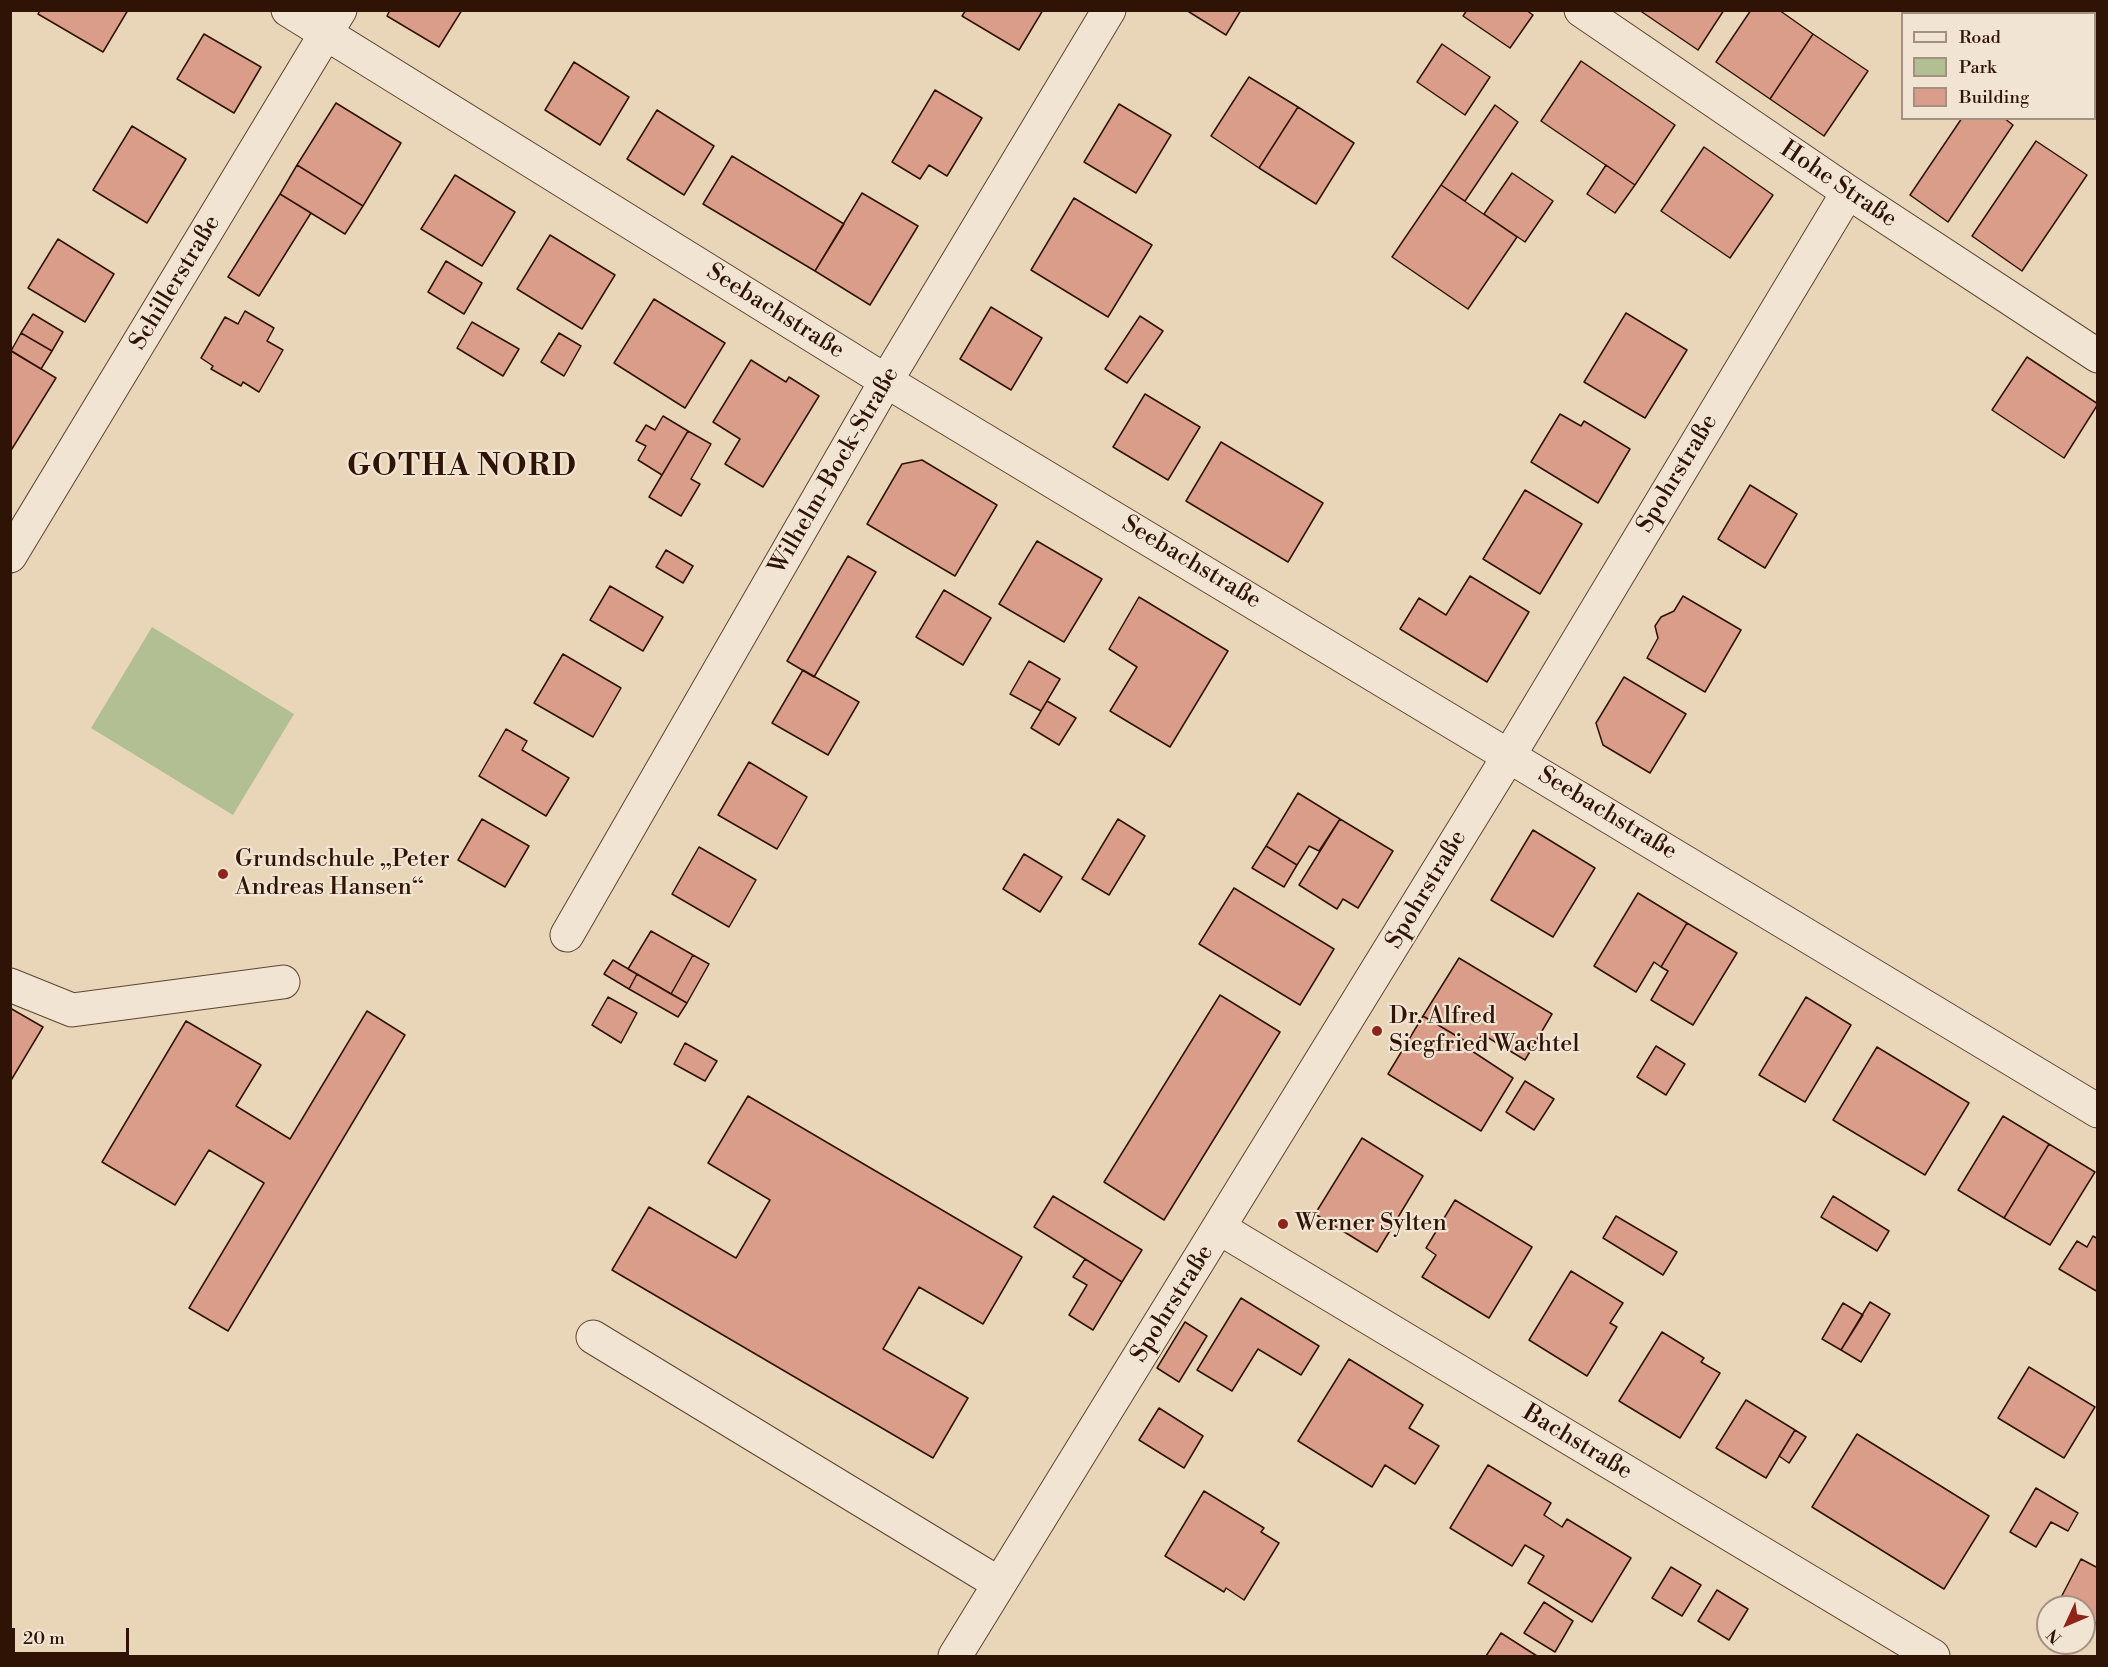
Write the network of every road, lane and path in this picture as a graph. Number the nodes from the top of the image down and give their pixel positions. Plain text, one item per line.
1 (288, 10) edge
2 (1109, 10) edge
3 (1581, 10) edge
4 (333, 22) edge
5 (1848, 192) junction
6 (2097, 356) edge
7 (886, 381) junction
8 (10, 556) edge
9 (1510, 754) junction
10 (567, 935) dead end
11 (282, 982) dead end
12 (10, 985) edge
13 (2097, 1111) edge
14 (1221, 1228) junction
15 (593, 1337) dead end
16 (998, 1583) junction
17 (956, 1656) edge
18 (1933, 1656) edge

1 - 4 street, Seebachstraße
2 - 7 street, Wilhelm-Bock-Straße
3 - 5 street, Hohe Straße
4 - 7 street, Seebachstraße
4 - 8 street, Schillerstraße
5 - 6 street, Hohe Straße
5 - 9 street, Spohrstraße
7 - 9 street, Seebachstraße
7 - 10 street, Wilhelm-Bock-Straße
9 - 13 street, Seebachstraße
9 - 14 street, Spohrstraße
11 - 12 street
14 - 16 street, Spohrstraße
14 - 18 street, Bachstraße
15 - 16 street
16 - 17 street, Spohrstraße

